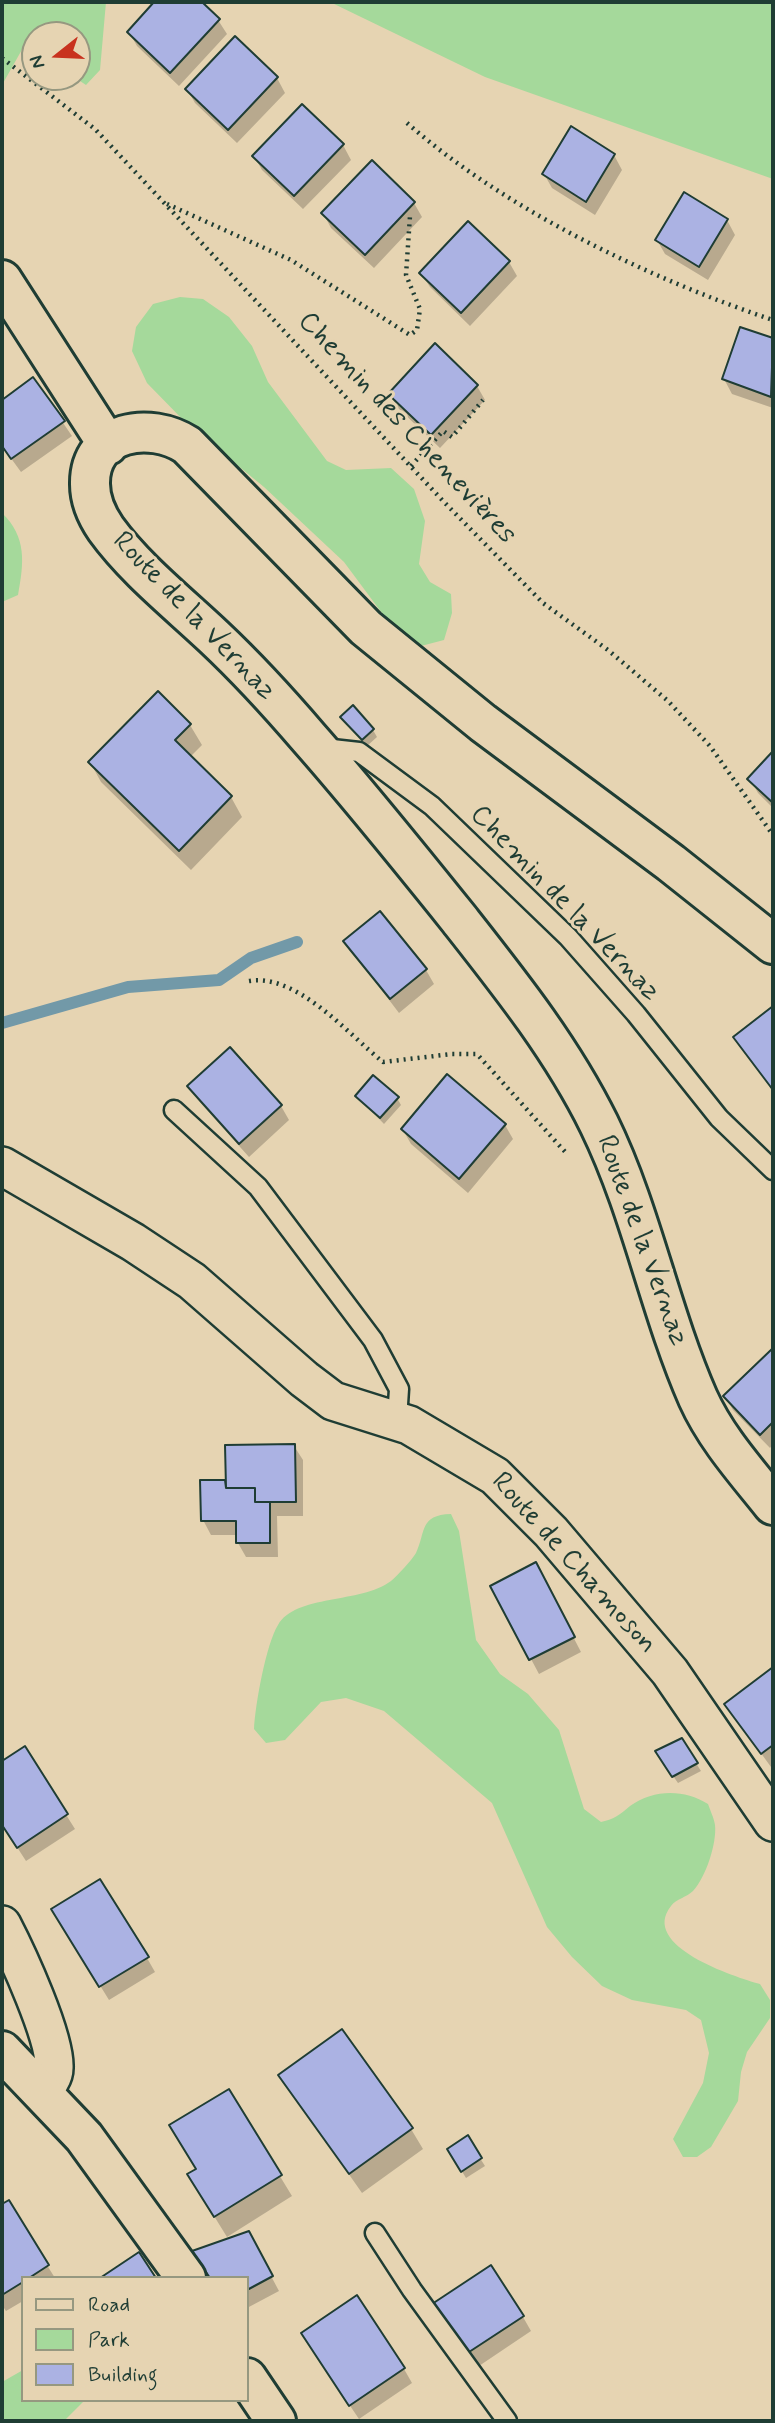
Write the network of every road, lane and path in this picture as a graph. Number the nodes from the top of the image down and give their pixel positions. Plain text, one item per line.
1 (2, 58) edge
2 (407, 123) dead end
3 (163, 202) junction
4 (411, 216) dead end
5 (2, 280) edge
6 (773, 320) edge
7 (483, 400) dead end
8 (108, 445) junction
9 (411, 466) junction
10 (317, 747) junction
11 (773, 835) edge
12 (773, 944) edge
13 (249, 981) dead end
14 (174, 1110) dead end
15 (573, 1160) dead end
16 (2, 1166) edge
17 (773, 1170) edge
18 (397, 1420) junction
19 (773, 1505) edge
20 (773, 1822) edge
21 (2, 1925) edge
22 (2, 2051) edge
23 (42, 2091) junction
24 (375, 2232) dead end
25 (185, 2276) edge
26 (248, 2379) edge
27 (276, 2421) edge
28 (507, 2421) edge

1 - 3 path, Chemin des Chenevières
2 - 6 path
3 - 4 path
3 - 9 path, Chemin des Chenevières
5 - 8 street
7 - 9 path
8 - 10 street, Route de la Vernaz
8 - 12 street
9 - 11 path, Chemin des Chenevières
10 - 17 lane, Chemin de la Vernaz
10 - 19 street, Route de la Vernaz
13 - 15 path
14 - 18 lane
16 - 18 street, Route de Chamoson
18 - 20 street, Route de Chamoson
21 - 23 street
22 - 23 street
23 - 25 street
24 - 28 lane
26 - 27 street

